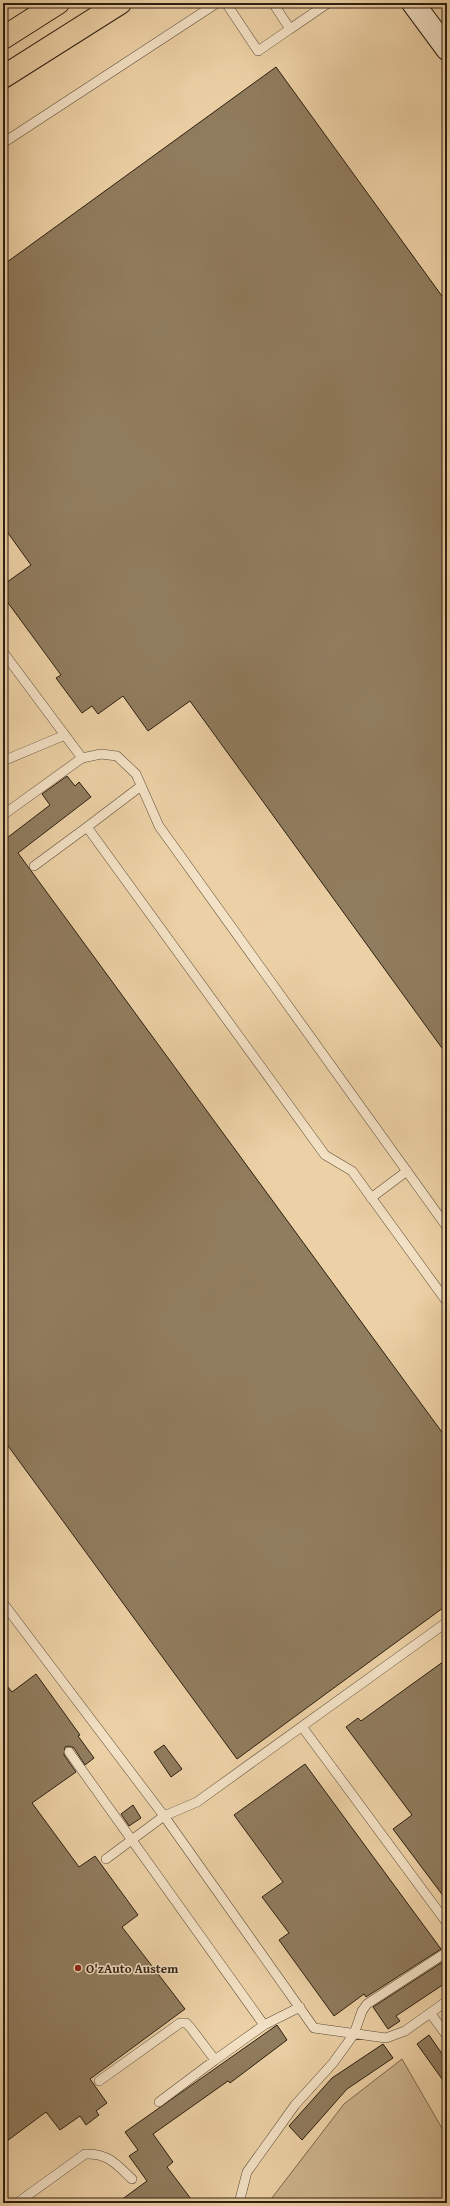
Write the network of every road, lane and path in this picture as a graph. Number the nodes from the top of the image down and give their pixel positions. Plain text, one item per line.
1 (58, 3) edge
2 (120, 3) edge
3 (217, 3) edge
4 (226, 3) edge
5 (273, 3) edge
6 (328, 3) edge
7 (413, 3) edge
8 (316, 6) edge
9 (290, 28) junction
10 (3, 38) edge
11 (447, 49) edge
12 (3, 77) edge
13 (3, 143) edge
14 (3, 652) edge
15 (65, 735) junction
16 (82, 758) junction
17 (3, 761) edge
18 (141, 786) junction
19 (3, 815) edge
20 (87, 827) junction
21 (34, 866) dead end
22 (407, 1171) junction
23 (371, 1198) junction
24 (447, 1227) edge
25 (446, 1299) edge
26 (3, 1603) edge
27 (447, 1622) edge
28 (303, 1728) junction
29 (68, 1752) dead end
30 (164, 1816) junction
31 (131, 1840) junction
32 (106, 1859) dead end
33 (447, 1923) edge
34 (447, 1952) edge
35 (447, 2001) edge
36 (300, 2007) junction
37 (431, 2014) junction
38 (264, 2025) junction
39 (354, 2034) junction
40 (447, 2036) edge
41 (215, 2060) junction
42 (99, 2081) dead end
43 (159, 2102) dead end
44 (132, 2179) dead end
45 (17, 2203) edge
46 (239, 2203) edge

1 - 10 main road
2 - 12 main road
3 - 13 lane
4 - 9 lane
5 - 9 lane
6 - 8 lane
7 - 11 main road
8 - 9 lane
14 - 15 lane
15 - 16 lane
15 - 17 lane
16 - 18 lane
16 - 19 lane
18 - 20 lane
18 - 22 lane
20 - 21 lane
20 - 23 lane
22 - 23 lane
22 - 24 lane
23 - 25 lane
26 - 30 lane
27 - 28 lane
28 - 30 lane
28 - 33 lane
29 - 31 lane
30 - 31 lane
30 - 36 lane
31 - 32 lane
31 - 38 lane
34 - 39 lane
35 - 37 lane
36 - 38 lane
36 - 39 lane
37 - 39 lane
37 - 40 lane
38 - 41 lane
39 - 46 lane
41 - 42 lane
41 - 43 lane
44 - 45 lane

